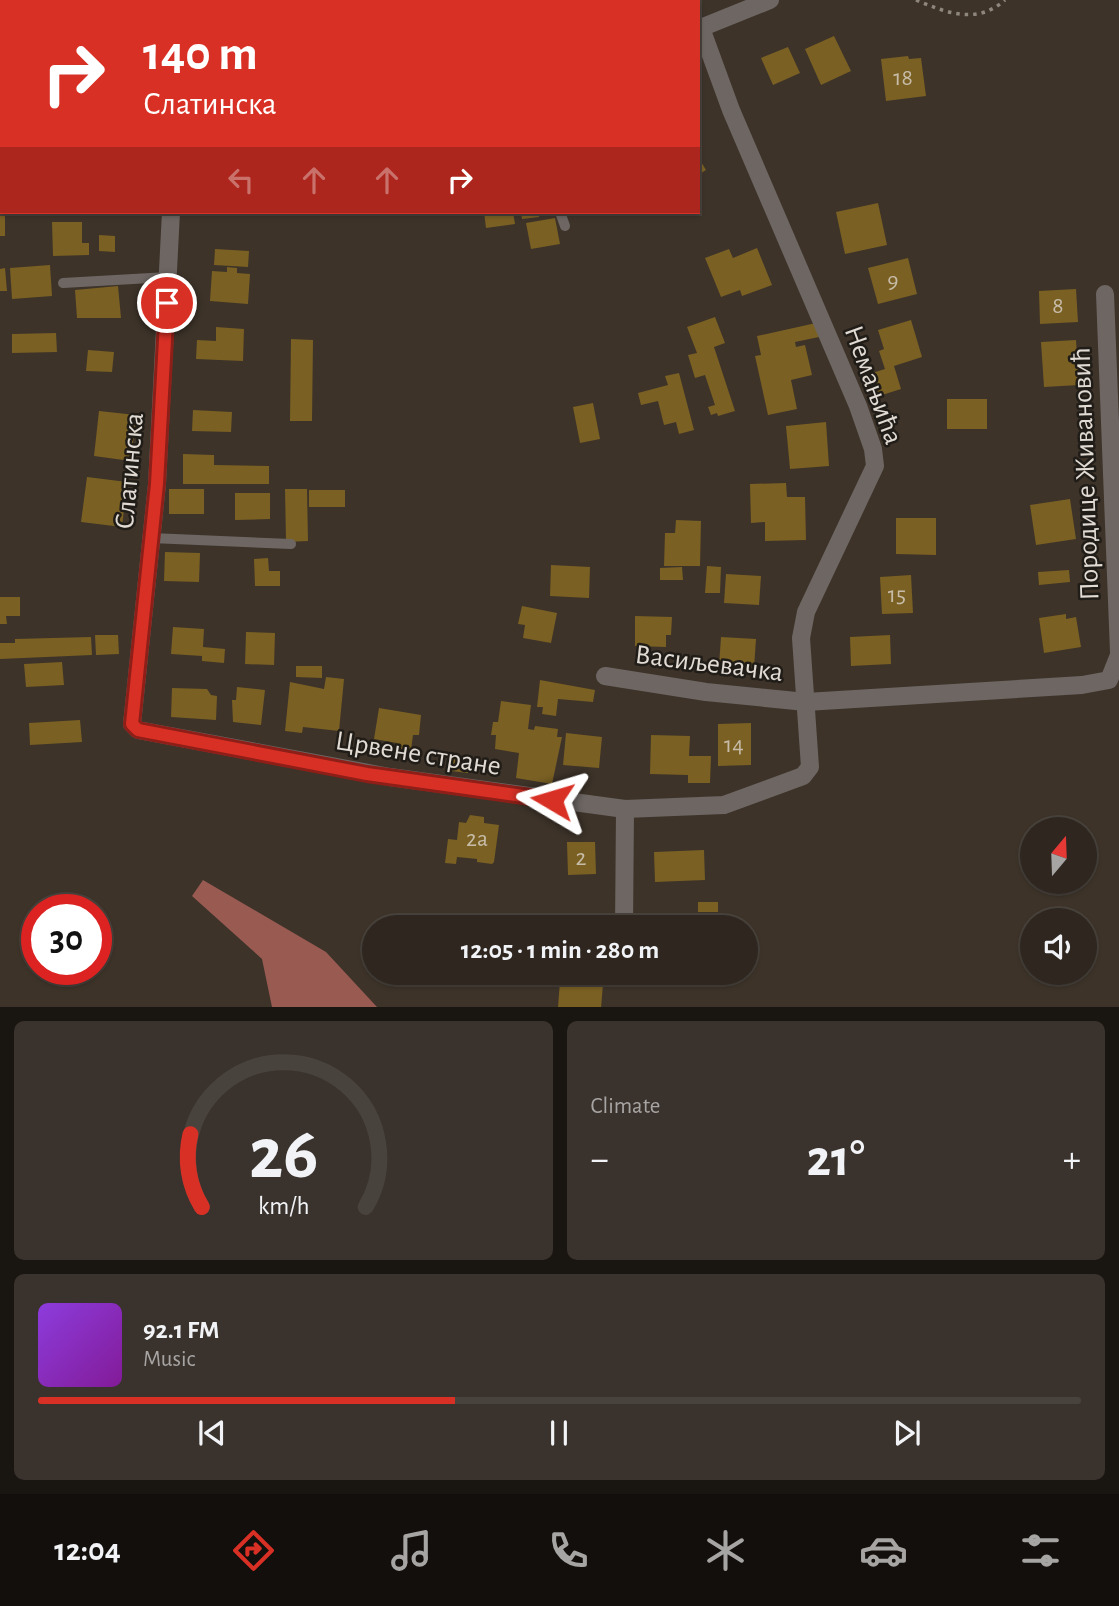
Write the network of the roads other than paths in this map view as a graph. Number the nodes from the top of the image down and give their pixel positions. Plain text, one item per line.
1 (770, 0) edge
2 (700, 29) edge
3 (171, 214) edge
4 (561, 214) edge
5 (565, 226) dead end
6 (168, 277) junction
7 (63, 283) dead end
8 (1105, 294) dead end
9 (151, 538) junction
10 (291, 544) dead end
11 (1119, 653) edge
12 (605, 676) dead end
13 (806, 702) junction
14 (138, 730) joint
15 (810, 766) joint
16 (625, 808) junction
17 (624, 915) edge

1 - 2 street
2 - 13 street, Немањића
3 - 6 street, Слатинска
4 - 5 lane
6 - 7 lane
6 - 9 street, Слатинска
8 - 11 street, Породице Живановић
9 - 10 lane
9 - 14 street, Слатинска
11 - 13 street, Породице Живановић
12 - 13 street, Васиљевачка
13 - 15 street, Немањића
14 - 16 street, Црвене стране
15 - 16 street, Црвене стране
16 - 17 street

